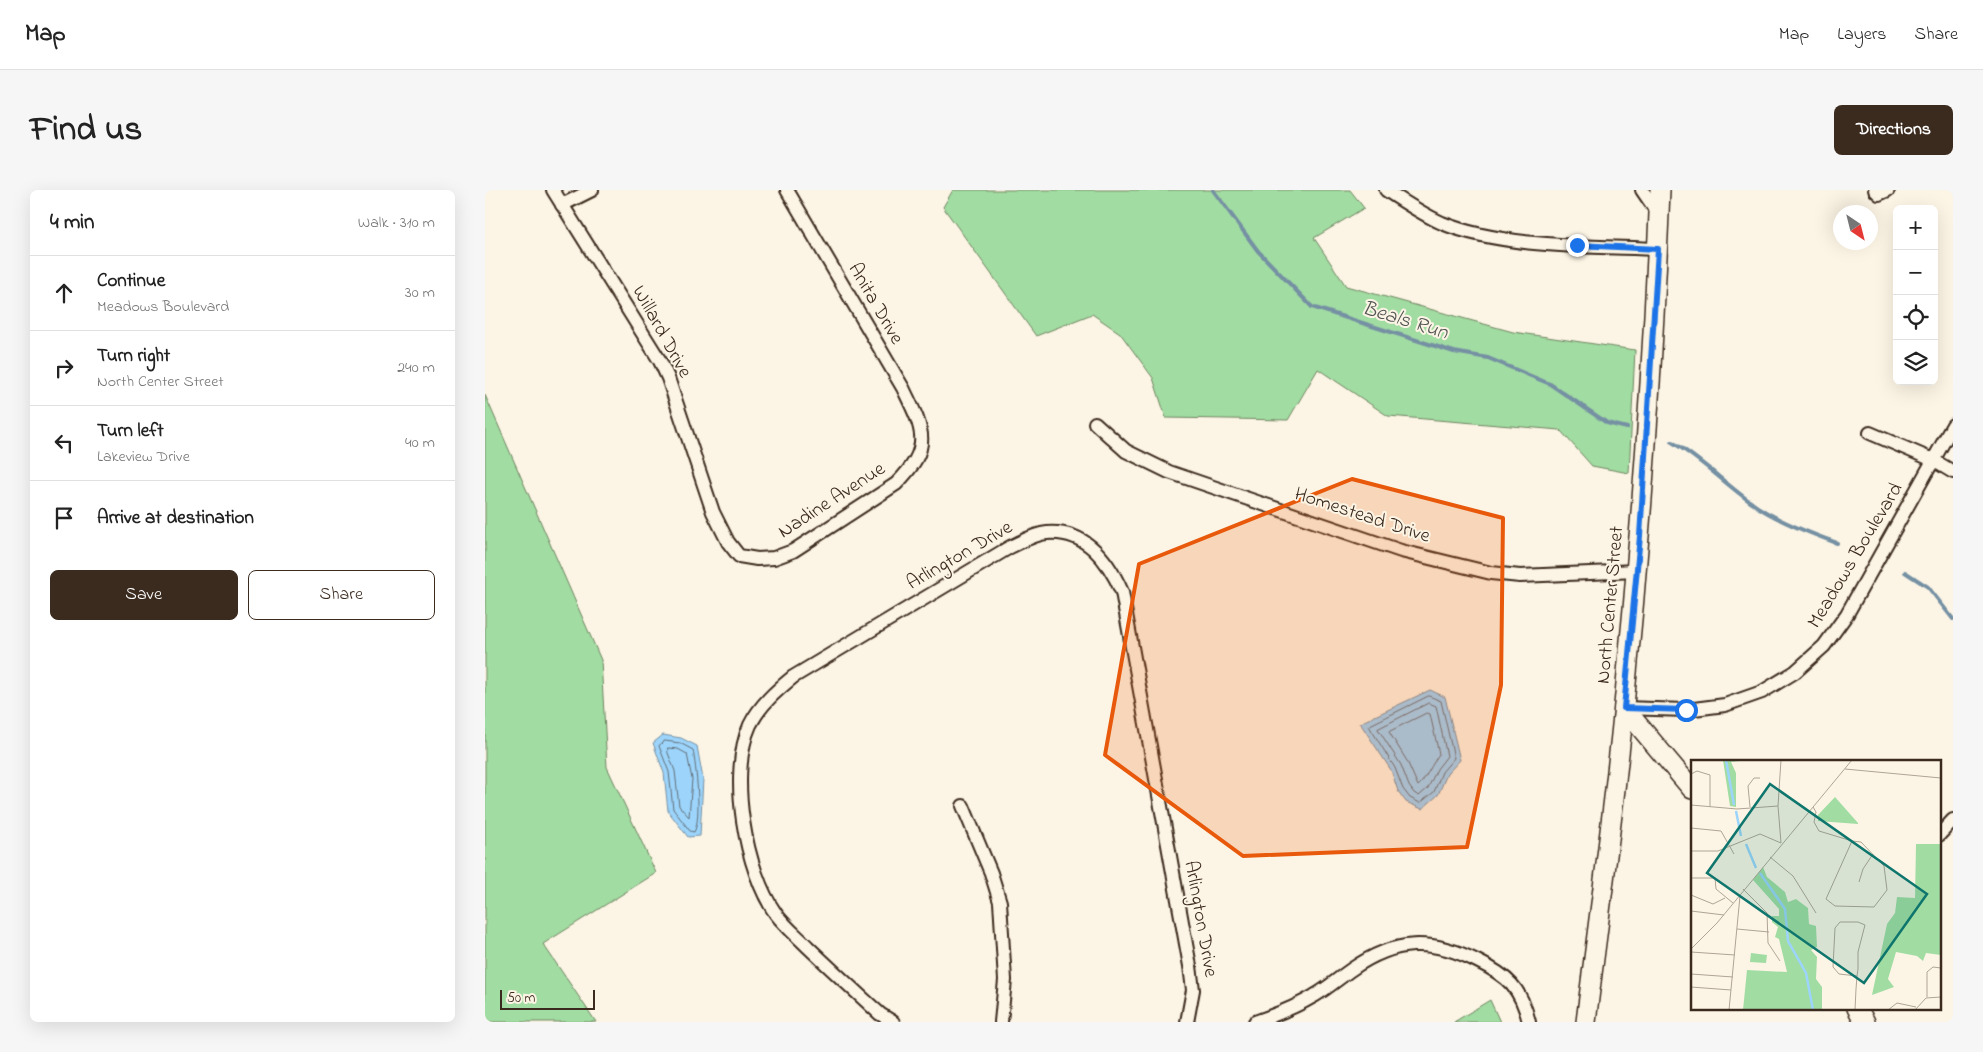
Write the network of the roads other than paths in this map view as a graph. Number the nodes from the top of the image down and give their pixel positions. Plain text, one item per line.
1 (553, 190) edge
2 (592, 190) edge
3 (787, 190) edge
4 (1386, 190) edge
5 (1642, 190) edge
6 (1660, 190) edge
7 (1875, 190) edge
8 (1887, 190) edge
9 (562, 205) junction
10 (1659, 215) junction
11 (1658, 249) junction
12 (1095, 423) dead end
13 (1953, 425) edge
14 (1871, 433) dead end
15 (923, 440) joint
16 (1933, 460) junction
17 (1953, 472) edge
18 (739, 556) joint
19 (1637, 571) junction
20 (1624, 708) junction
21 (1691, 788) edge
22 (963, 806) dead end
23 (1953, 820) edge
24 (1941, 833) edge
25 (1858, 1010) edge
26 (893, 1022) edge
27 (1001, 1022) edge
28 (1187, 1022) edge
29 (1255, 1022) edge
30 (1529, 1022) edge
31 (1587, 1022) edge
32 (1865, 1022) edge

1 - 9 street, Willard Drive
2 - 9 street
3 - 15 street, Anita Drive
4 - 11 street
5 - 10 street
6 - 10 main road, North Center Street
7 - 8 street
9 - 18 street, Willard Drive
10 - 11 main road, North Center Street
11 - 19 main road, North Center Street
12 - 19 street, Homestead Drive
13 - 16 street, Meadows Boulevard
14 - 16 street
15 - 18 street, Nadine Avenue
16 - 17 street
16 - 20 street, Meadows Boulevard
19 - 20 main road, North Center Street
20 - 21 main road
20 - 31 main road, North Center Street
22 - 27 street
23 - 24 street
25 - 32 main road
26 - 28 street, Arlington Drive
29 - 30 street

